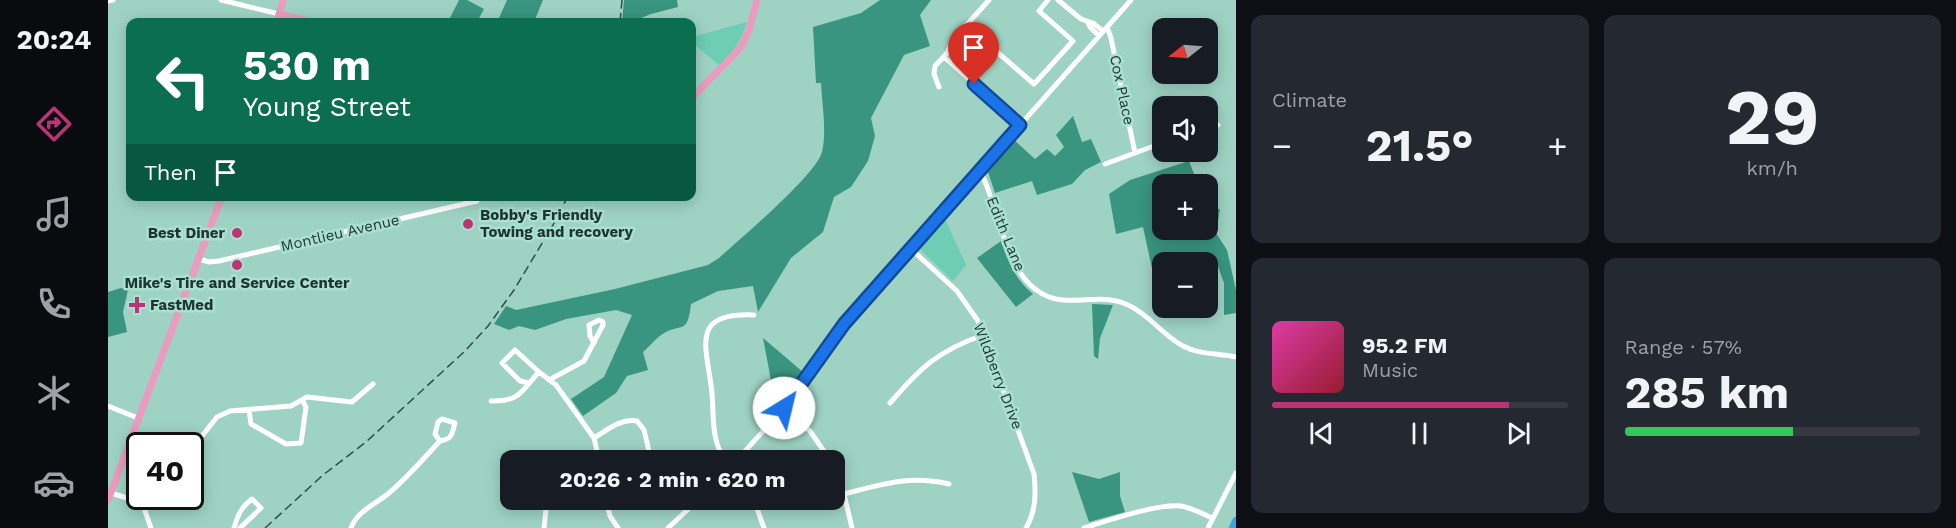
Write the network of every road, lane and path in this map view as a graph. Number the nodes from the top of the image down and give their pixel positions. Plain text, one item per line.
1 (113, 0) edge
2 (221, 0) edge
3 (283, 0) edge
4 (757, 0) edge
5 (989, 0) edge
6 (1048, 0) edge
7 (1058, 0) edge
8 (1131, 0) edge
9 (108, 2) edge
10 (279, 14) junction
11 (278, 18) edge
12 (296, 18) edge
13 (966, 25) junction
14 (1103, 32) junction
15 (944, 57) junction
16 (939, 87) dead end
17 (696, 94) edge
18 (1020, 125) junction
19 (1152, 147) edge
20 (1135, 153) junction
21 (1105, 164) dead end
22 (980, 171) junction
23 (220, 201) edge
24 (477, 201) edge
25 (911, 249) junction
26 (199, 259) junction
27 (754, 315) dead end
28 (983, 335) junction
29 (594, 343) dead end
30 (1236, 357) edge
31 (539, 372) junction
32 (549, 380) junction
33 (529, 383) junction
34 (373, 384) dead end
35 (302, 400) junction
36 (491, 401) dead end
37 (890, 403) dead end
38 (108, 406) edge
39 (784, 408) junction
40 (249, 410) junction
41 (138, 418) junction
42 (204, 433) edge
43 (594, 438) junction
44 (440, 441) junction
45 (597, 450) edge
46 (649, 450) edge
47 (719, 450) edge
48 (746, 450) edge
49 (823, 450) edge
50 (1236, 473) edge
51 (949, 484) dead end
52 (845, 494) edge
53 (109, 496) edge
54 (845, 498) edge
55 (126, 500) edge
56 (145, 510) edge
57 (546, 510) edge
58 (608, 510) edge
59 (687, 510) edge
60 (758, 510) edge
61 (1212, 518) junction
62 (1029, 527) edge
63 (151, 528) edge
64 (234, 528) edge
65 (240, 528) edge
66 (351, 528) edge
67 (544, 528) edge
68 (618, 528) edge
69 (668, 528) edge
70 (764, 528) edge
71 (852, 528) edge
72 (1084, 528) edge
73 (1208, 528) edge

1 - 9 street
2 - 10 street
3 - 10 main road
4 - 17 main road
5 - 13 street
6 - 13 street
7 - 14 street, Cox Place
8 - 14 street
10 - 11 main road
10 - 12 main road
13 - 15 street
14 - 18 street
14 - 20 street, Cox Place
15 - 16 street
15 - 18 street
18 - 22 street
19 - 20 street
20 - 21 street
22 - 25 street
22 - 30 street, Edith Lane
23 - 26 main road
24 - 26 street, Montlieu Avenue
25 - 28 street, Wildberry Drive
25 - 39 street
26 - 41 main road
27 - 47 street
28 - 37 street
28 - 62 street, Wildberry Drive
29 - 32 street
31 - 32 street
31 - 33 street
31 - 33 street
32 - 43 street
33 - 36 street
34 - 35 street
35 - 40 street
35 - 40 street
38 - 41 street
39 - 48 street
39 - 49 street
40 - 42 street
41 - 53 main road
43 - 45 street
43 - 46 street
44 - 44 street
44 - 66 street
50 - 61 street
51 - 52 street
53 - 55 street
54 - 71 street
56 - 63 street
57 - 67 street
58 - 68 street
59 - 69 street
60 - 70 street
61 - 72 street
61 - 73 street
64 - 65 street

